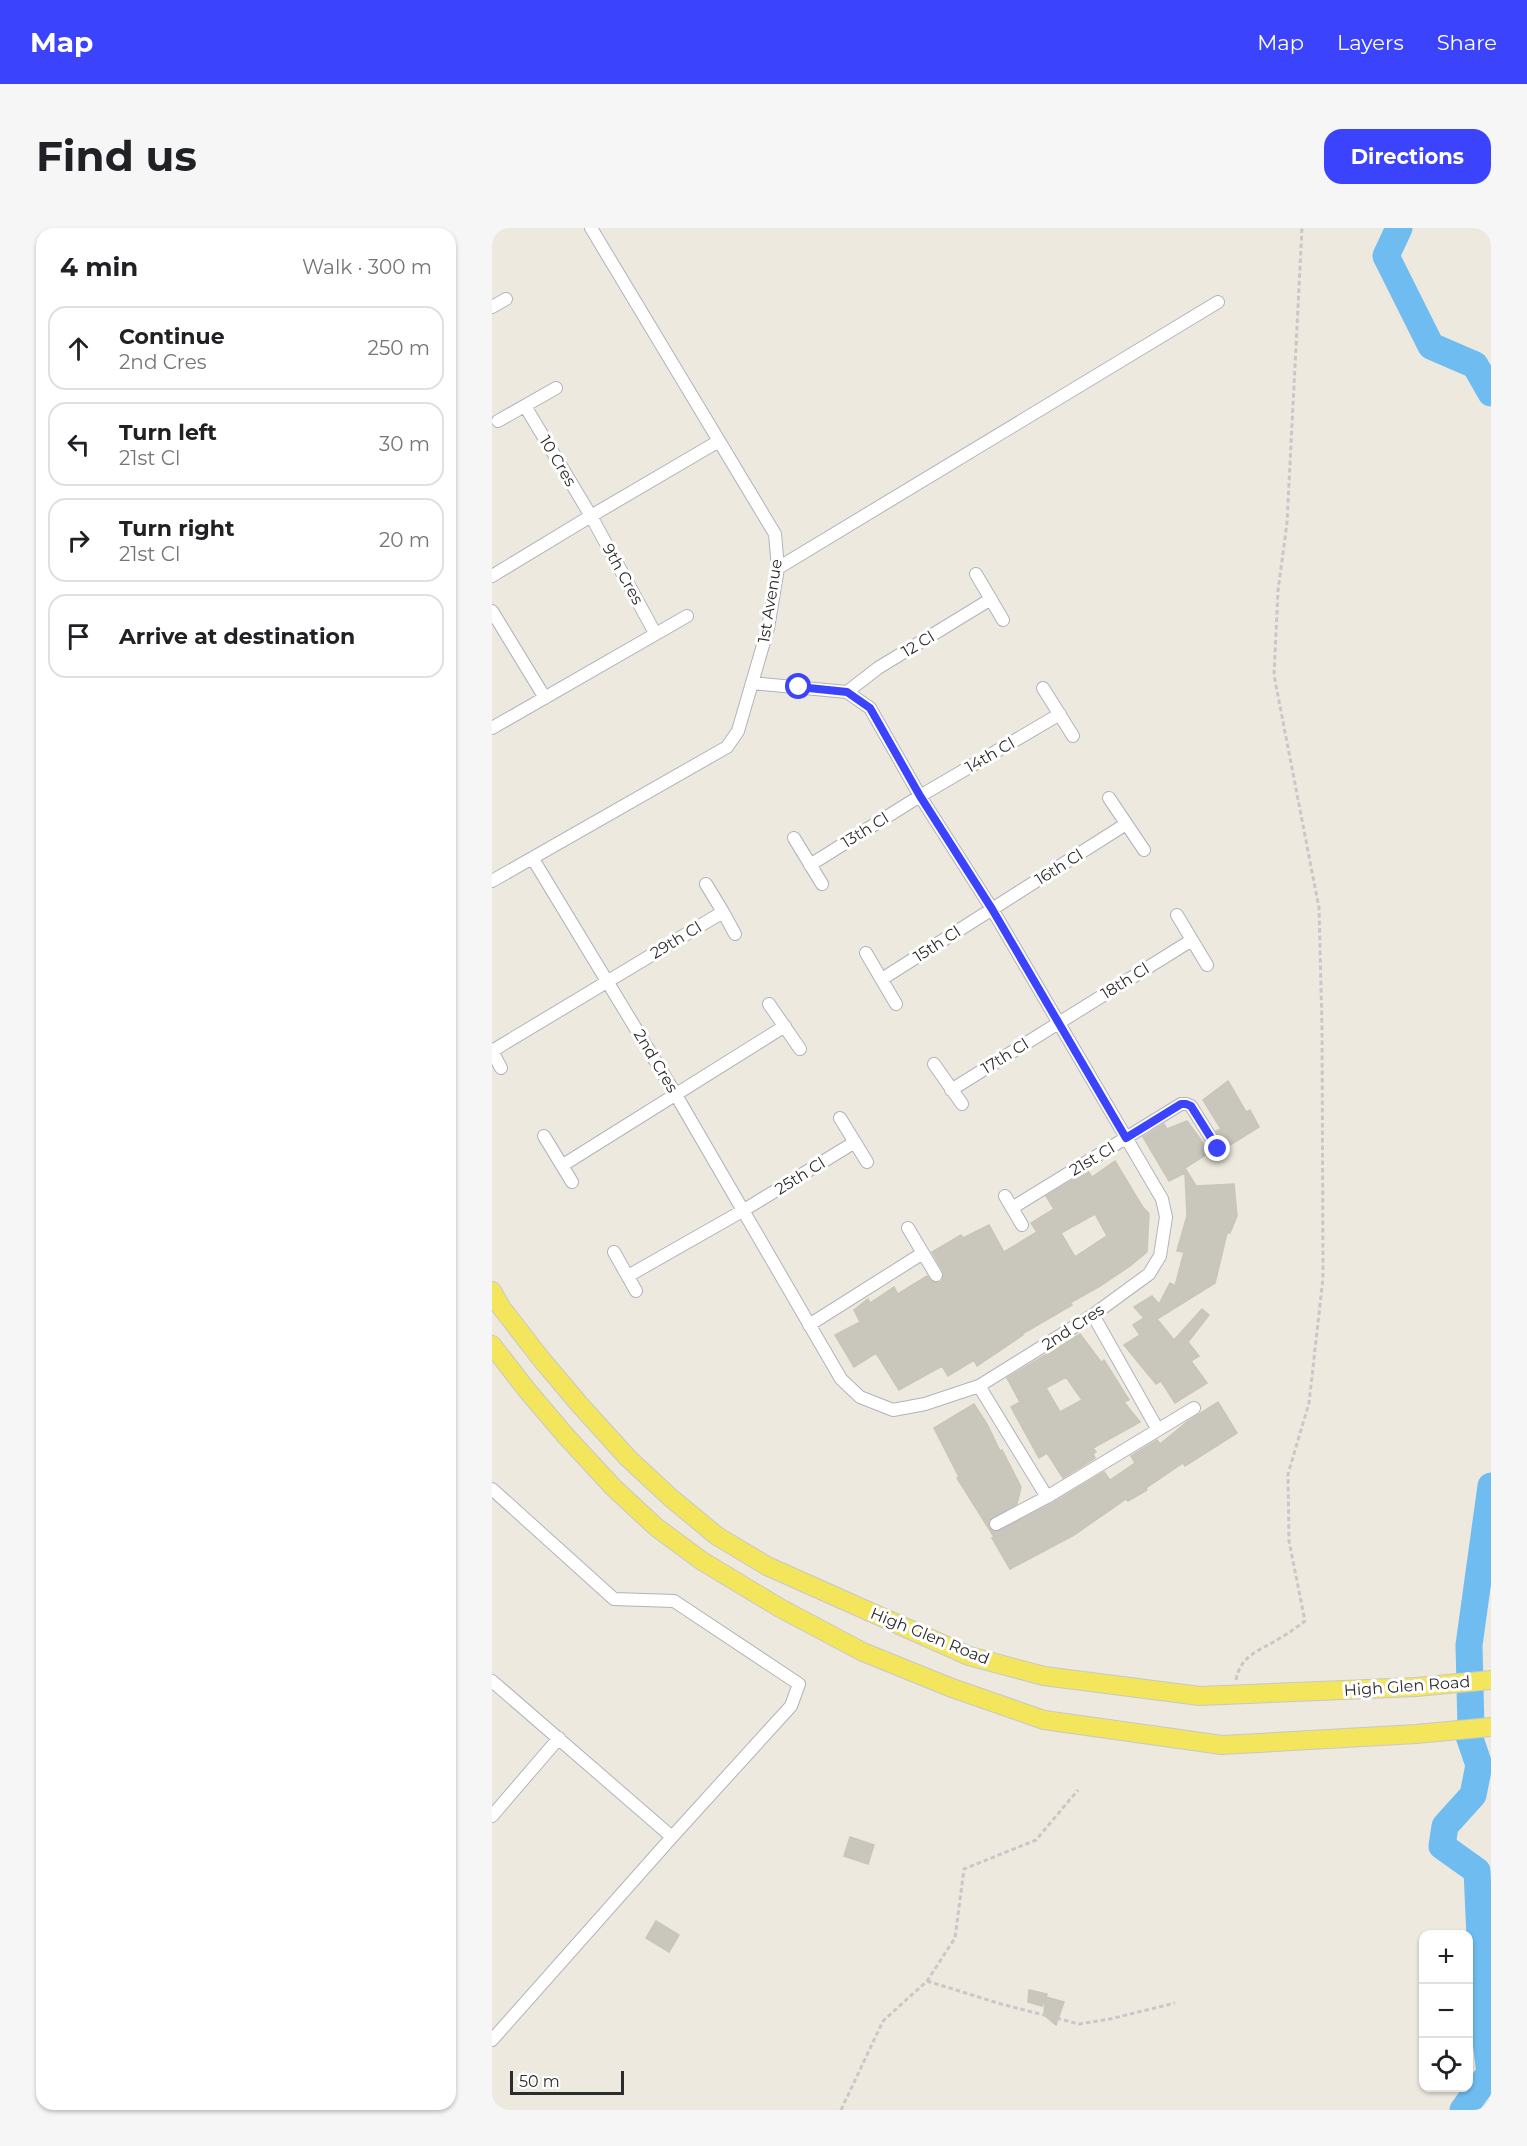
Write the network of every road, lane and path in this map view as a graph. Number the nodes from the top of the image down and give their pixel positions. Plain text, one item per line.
1 (591, 228) edge
2 (1302, 228) edge
3 (506, 299) dead end
4 (1218, 302) dead end
5 (492, 307) edge
6 (556, 388) dead end
7 (525, 406) junction
8 (498, 421) dead end
9 (719, 441) junction
10 (591, 516) junction
11 (778, 567) junction
12 (976, 574) dead end
13 (492, 576) edge
14 (991, 599) junction
15 (492, 611) edge
16 (687, 616) dead end
17 (1003, 620) dead end
18 (655, 633) junction
19 (752, 683) junction
20 (1043, 688) dead end
21 (847, 692) junction
22 (544, 698) junction
23 (1060, 714) junction
24 (492, 728) edge
25 (1073, 735) dead end
26 (920, 796) junction
27 (1109, 798) dead end
28 (1126, 824) junction
29 (794, 838) dead end
30 (1144, 850) dead end
31 (533, 859) junction
32 (810, 865) junction
33 (492, 881) edge
34 (706, 884) dead end
35 (822, 884) dead end
36 (992, 909) junction
37 (723, 912) junction
38 (1178, 915) dead end
39 (735, 934) dead end
40 (1192, 940) junction
41 (866, 953) dead end
42 (1207, 965) dead end
43 (882, 980) junction
44 (608, 981) junction
45 (769, 1004) dead end
46 (896, 1004) dead end
47 (1059, 1022) junction
48 (785, 1026) junction
49 (800, 1049) dead end
50 (492, 1051) edge
51 (934, 1064) dead end
52 (501, 1068) dead end
53 (951, 1090) junction
54 (676, 1095) junction
55 (962, 1104) dead end
56 (840, 1118) dead end
57 (544, 1136) dead end
58 (1126, 1138) junction
59 (855, 1142) junction
60 (1218, 1149) dead end
61 (867, 1162) dead end
62 (563, 1165) junction
63 (573, 1182) dead end
64 (1005, 1196) dead end
65 (1012, 1208) junction
66 (744, 1210) junction
67 (1022, 1225) dead end
68 (908, 1228) dead end
69 (614, 1252) dead end
70 (923, 1253) junction
71 (936, 1275) dead end
72 (628, 1276) junction
73 (492, 1291) edge
74 (636, 1291) dead end
75 (1093, 1315) junction
76 (809, 1325) junction
77 (492, 1345) edge
78 (979, 1386) junction
79 (1194, 1408) dead end
80 (1158, 1430) junction
81 (492, 1489) edge
82 (1047, 1497) junction
83 (996, 1524) dead end
84 (1491, 1680) edge
85 (492, 1681) edge
86 (1233, 1695) junction
87 (1491, 1727) edge
88 (559, 1738) junction
89 (1078, 1790) dead end
90 (492, 1816) edge
91 (672, 1837) junction
92 (927, 1981) junction
93 (1175, 2003) dead end
94 (492, 2040) edge
95 (841, 2110) edge

1 - 9 street, 1st Avenue
2 - 86 path
3 - 5 street
4 - 11 street
6 - 7 street
7 - 8 street
7 - 10 street, 10 Cres
9 - 10 street
9 - 11 street, 1st Avenue
10 - 13 street
10 - 18 street, 9th Cres
11 - 19 street, 1st Avenue
12 - 14 street
14 - 17 street
14 - 21 street, 12 Cl
15 - 22 street
16 - 18 street
18 - 22 street
19 - 21 street
19 - 31 street, 1st Avenue
20 - 23 street
21 - 26 street, 2nd Cres
22 - 24 street
23 - 25 street
23 - 26 street, 14th Cl
26 - 32 street, 13th Cl
26 - 36 street, 2nd Cres
27 - 28 street
28 - 30 street
28 - 36 street, 16th Cl
29 - 32 street
31 - 33 street, 1st Avenue
31 - 44 street, 2nd Cres
32 - 35 street
34 - 37 street
36 - 43 street, 15th Cl
36 - 47 street, 2nd Cres
37 - 39 street
37 - 44 street, 29th Cl
38 - 40 street
40 - 42 street
40 - 47 street, 18th Cl
41 - 43 street
43 - 46 street
44 - 50 street, 29th Cl
44 - 54 street, 2nd Cres
45 - 48 street
47 - 53 street, 17th Cl
47 - 58 street, 2nd Cres
48 - 49 street
48 - 54 street
50 - 52 street
51 - 53 street
53 - 55 street
54 - 62 street
54 - 66 street, 2nd Cres
56 - 59 street
57 - 62 street
58 - 60 street, 21st Cl
58 - 65 street, 21st Cl
58 - 75 street, 2nd Cres
59 - 61 street
59 - 66 street, 25th Cl
62 - 63 street
64 - 65 street
65 - 67 street
66 - 72 street, 25th Cl
66 - 76 street, 2nd Cres
68 - 70 street
69 - 72 street
70 - 71 street
70 - 76 street
72 - 74 street
73 - 86 main road, High Glen Road
75 - 78 street, 2nd Cres
75 - 80 street
76 - 78 street, 2nd Cres
77 - 87 main road
78 - 82 street
79 - 80 street
80 - 82 street
81 - 91 street
82 - 83 street
84 - 86 main road, High Glen Road
85 - 88 street
88 - 90 street
88 - 91 street
89 - 92 path
91 - 94 street
92 - 93 path
92 - 95 path

